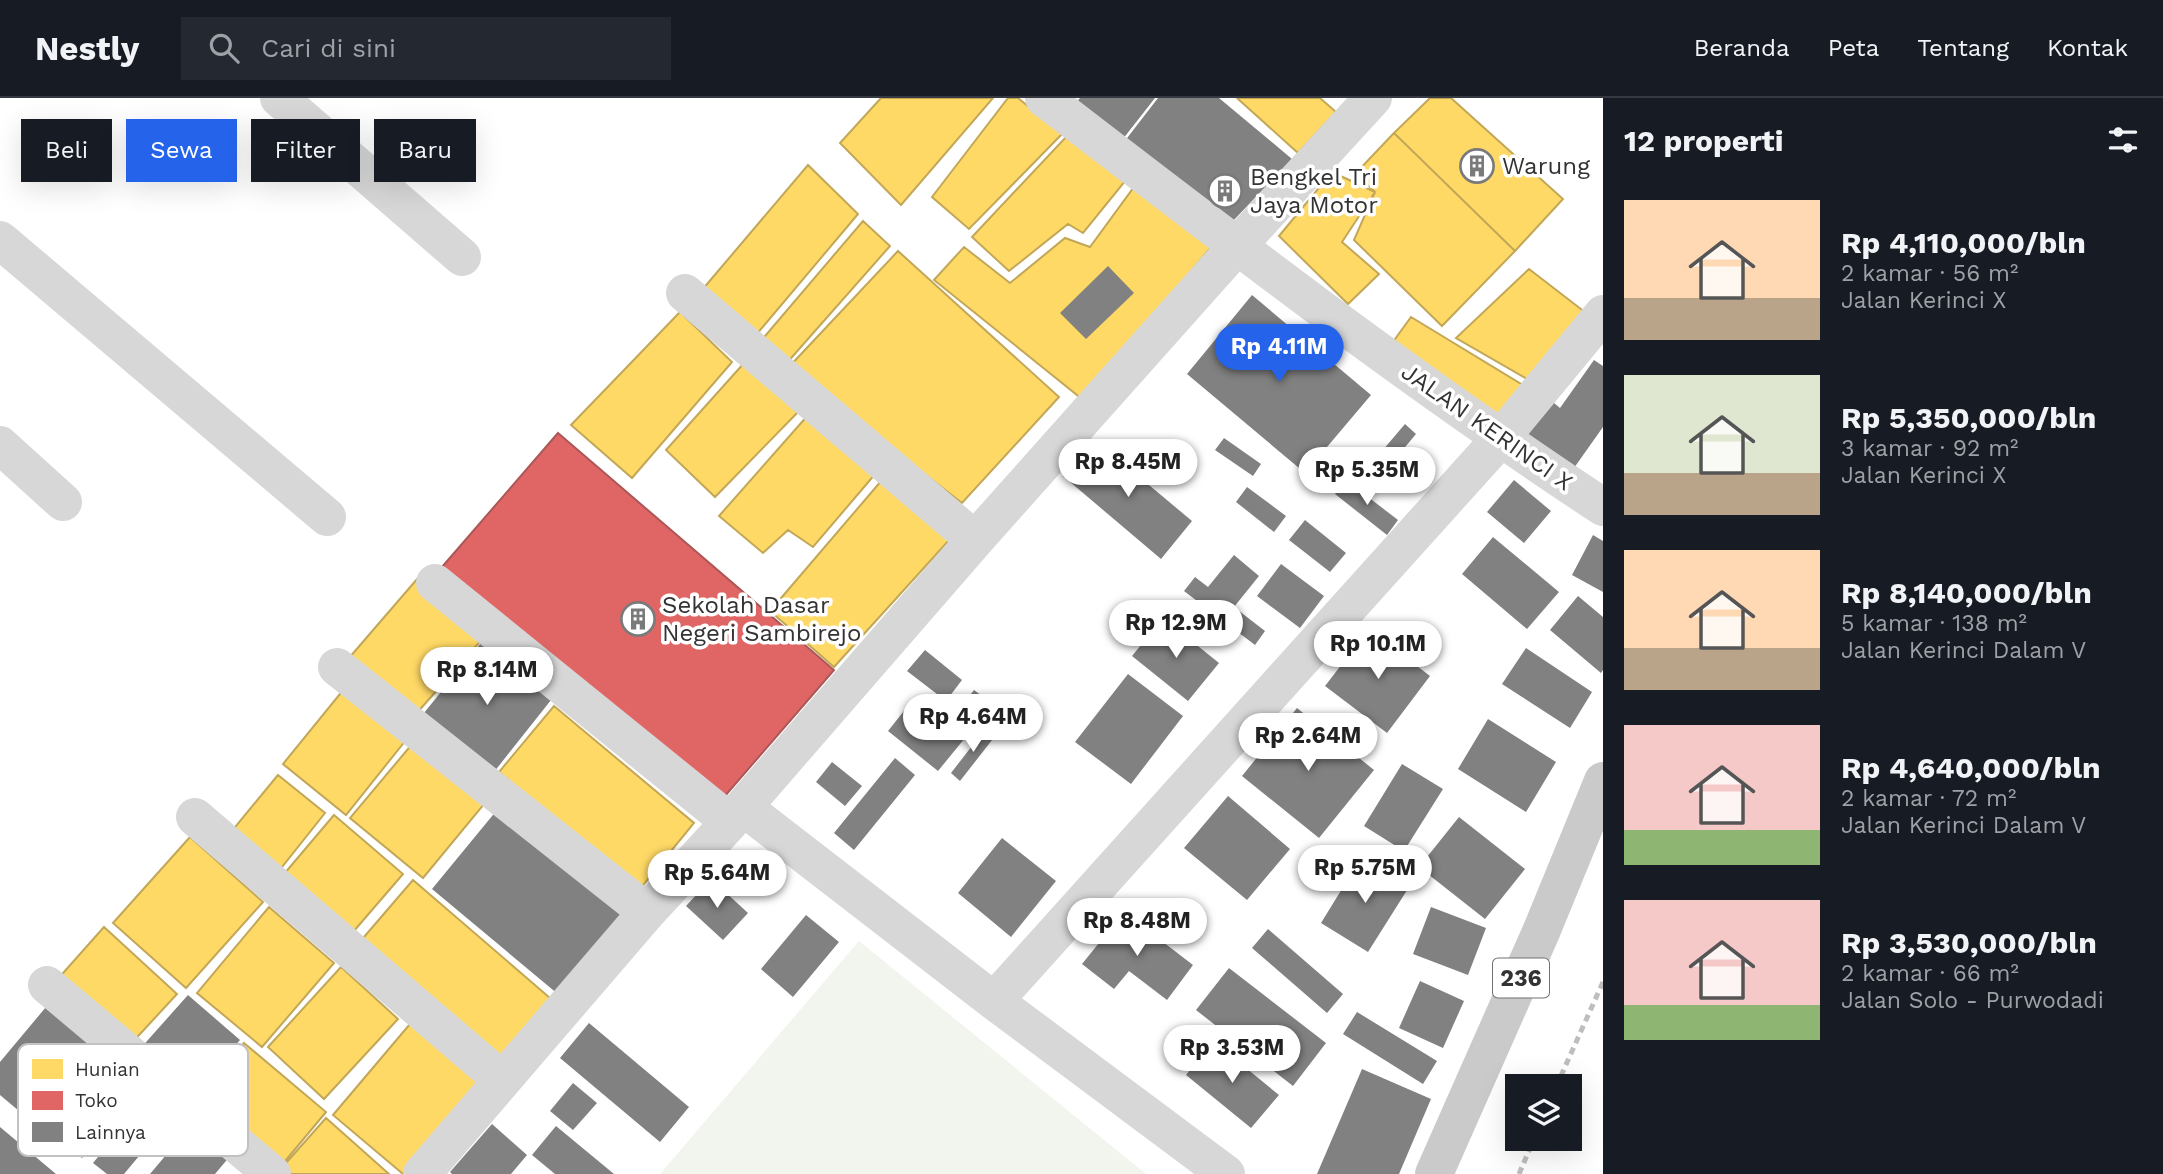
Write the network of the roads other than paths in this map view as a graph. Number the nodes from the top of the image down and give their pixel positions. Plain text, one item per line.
1 (279, 98) edge
2 (1044, 98) edge
3 (1373, 98) edge
4 (0, 240) edge
5 (1237, 246) junction
6 (462, 257) dead end
7 (685, 293) dead end
8 (1603, 314) edge
9 (1500, 439) junction
10 (0, 445) edge
11 (63, 502) dead end
12 (1603, 508) edge
13 (327, 517) dead end
14 (975, 540) junction
15 (435, 583) dead end
16 (337, 667) dead end
17 (1603, 781) edge
18 (736, 814) junction
19 (195, 817) dead end
20 (647, 912) junction
21 (47, 985) dead end
22 (993, 1000) junction
23 (117, 1044) edge
24 (502, 1080) junction
25 (248, 1154) edge
26 (272, 1174) edge
27 (422, 1174) edge
28 (1226, 1174) edge
29 (1434, 1174) edge

1 - 6 street
2 - 5 street, JALAN KERINCI X
3 - 5 street
4 - 13 street
5 - 9 street, JALAN KERINCI X
5 - 14 street
7 - 14 street
8 - 9 street
9 - 12 street, JALAN KERINCI X
9 - 22 street
10 - 11 street
14 - 18 street
15 - 18 street
16 - 20 street
17 - 29 main road, 236
18 - 20 street
18 - 22 street
19 - 24 street
20 - 24 street
21 - 23 street
22 - 28 street
24 - 27 street
25 - 26 street

